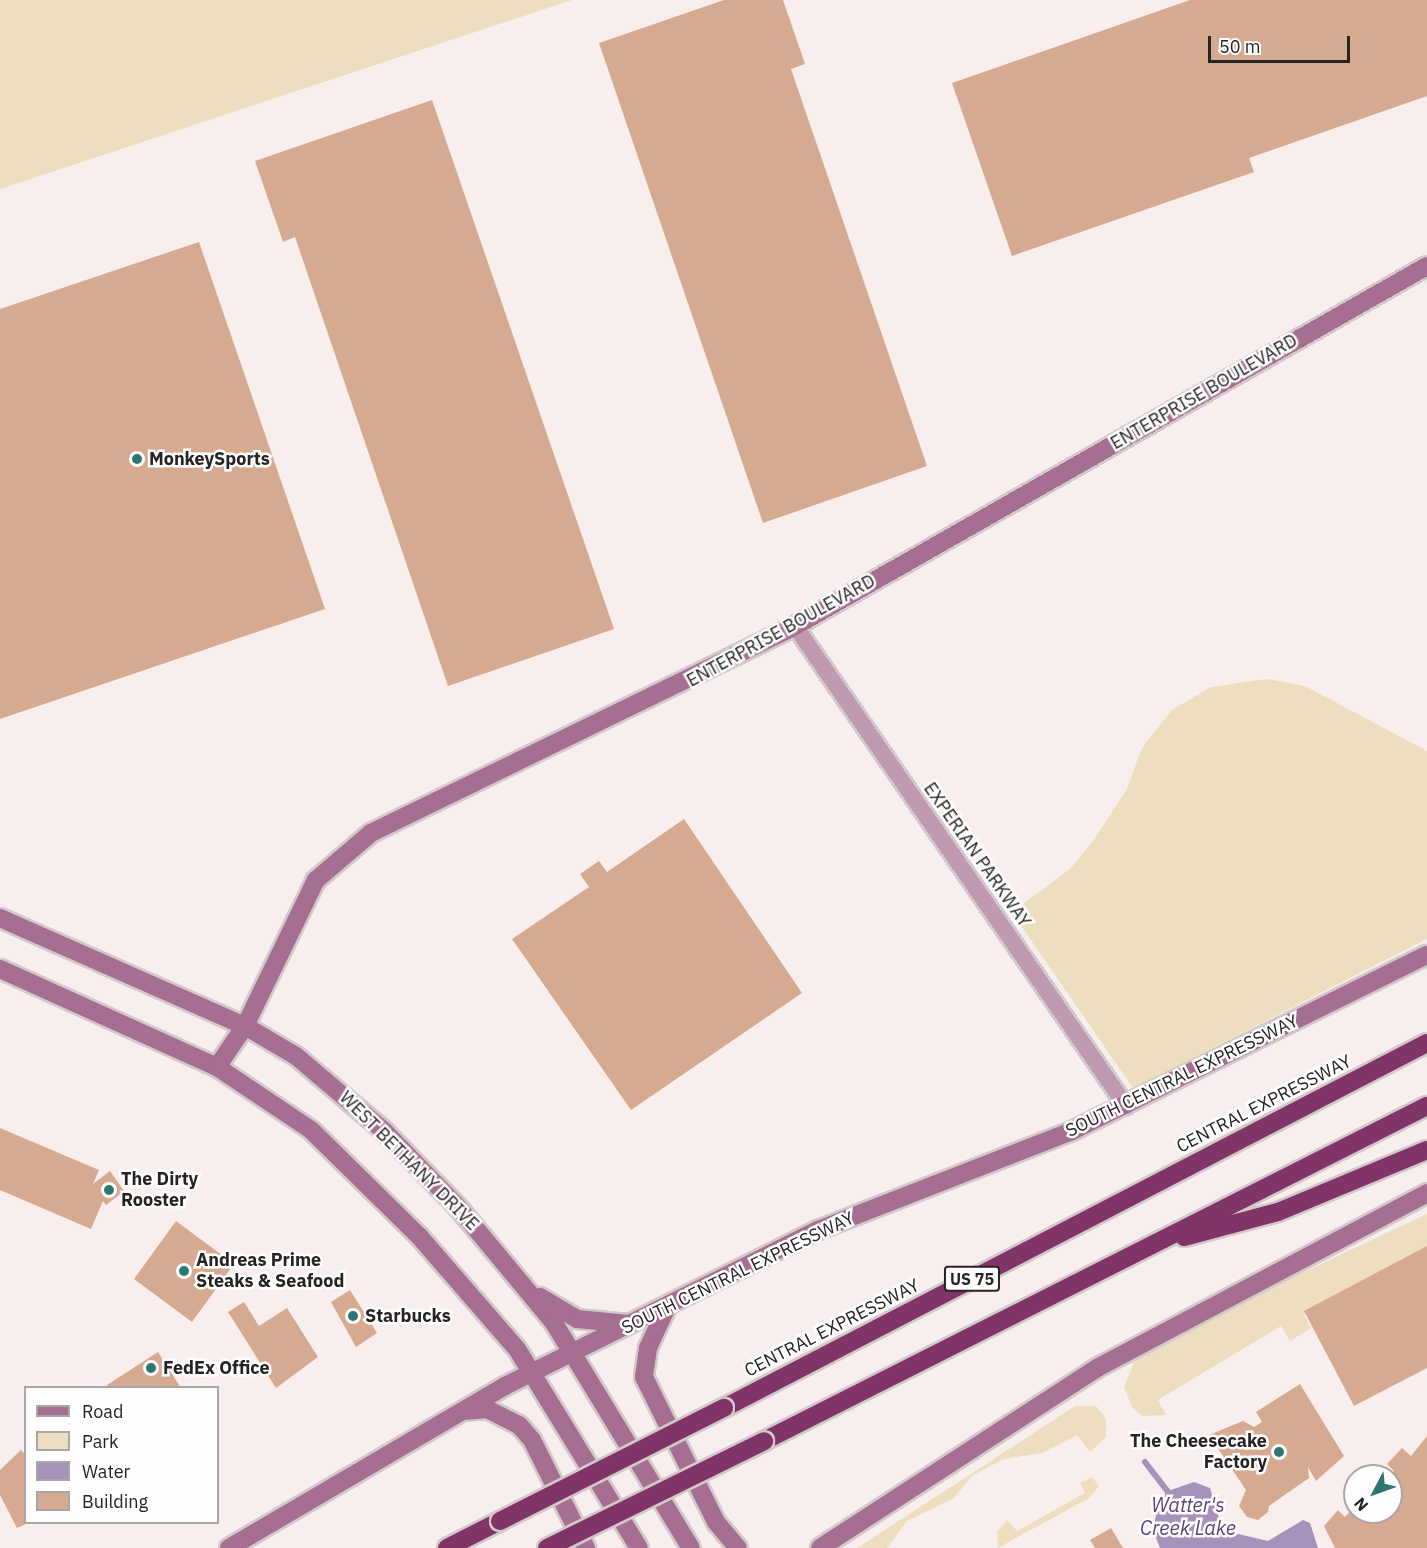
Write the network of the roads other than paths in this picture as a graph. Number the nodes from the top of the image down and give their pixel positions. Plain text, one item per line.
1 (1427, 266) edge
2 (795, 626) junction
3 (0, 918) edge
4 (1427, 955) edge
5 (0, 969) edge
6 (245, 1026) junction
7 (1426, 1043) edge
8 (217, 1067) junction
9 (1126, 1106) junction
10 (1427, 1106) edge
11 (1427, 1150) edge
12 (1427, 1193) edge
13 (1147, 1246) junction
14 (528, 1289) junction
15 (667, 1306) junction
16 (631, 1325) junction
17 (575, 1353) junction
18 (534, 1373) junction
19 (458, 1412) junction
20 (229, 1548) edge
21 (447, 1548) edge
22 (547, 1548) edge
23 (586, 1548) edge
24 (639, 1548) edge
25 (691, 1548) edge
26 (738, 1548) edge
27 (820, 1548) edge

1 - 2 main road, ENTERPRISE BOULEVARD
2 - 6 main road, ENTERPRISE BOULEVARD
2 - 9 street, EXPERIAN PARKWAY
3 - 6 main road, WEST BETHANY DRIVE
4 - 9 main road, SOUTH CENTRAL EXPRESSWAY
5 - 8 main road
6 - 8 main road, ENTERPRISE BOULEVARD
6 - 14 main road, WEST BETHANY DRIVE
7 - 21 highway, CENTRAL EXPRESSWAY / US 75, bridge
8 - 18 main road
9 - 15 main road, SOUTH CENTRAL EXPRESSWAY
10 - 13 highway, US 75
11 - 13 highway
12 - 27 main road
13 - 22 highway, US 75, bridge
14 - 16 main road
14 - 17 main road, WEST BETHANY DRIVE
15 - 16 main road, SOUTH CENTRAL EXPRESSWAY
15 - 26 main road
16 - 17 main road, SOUTH CENTRAL EXPRESSWAY
17 - 18 main road, SOUTH CENTRAL EXPRESSWAY
17 - 25 main road, WEST BETHANY DRIVE
18 - 19 main road, SOUTH CENTRAL EXPRESSWAY
18 - 24 main road
19 - 20 main road, SOUTH CENTRAL EXPRESSWAY
19 - 23 main road

